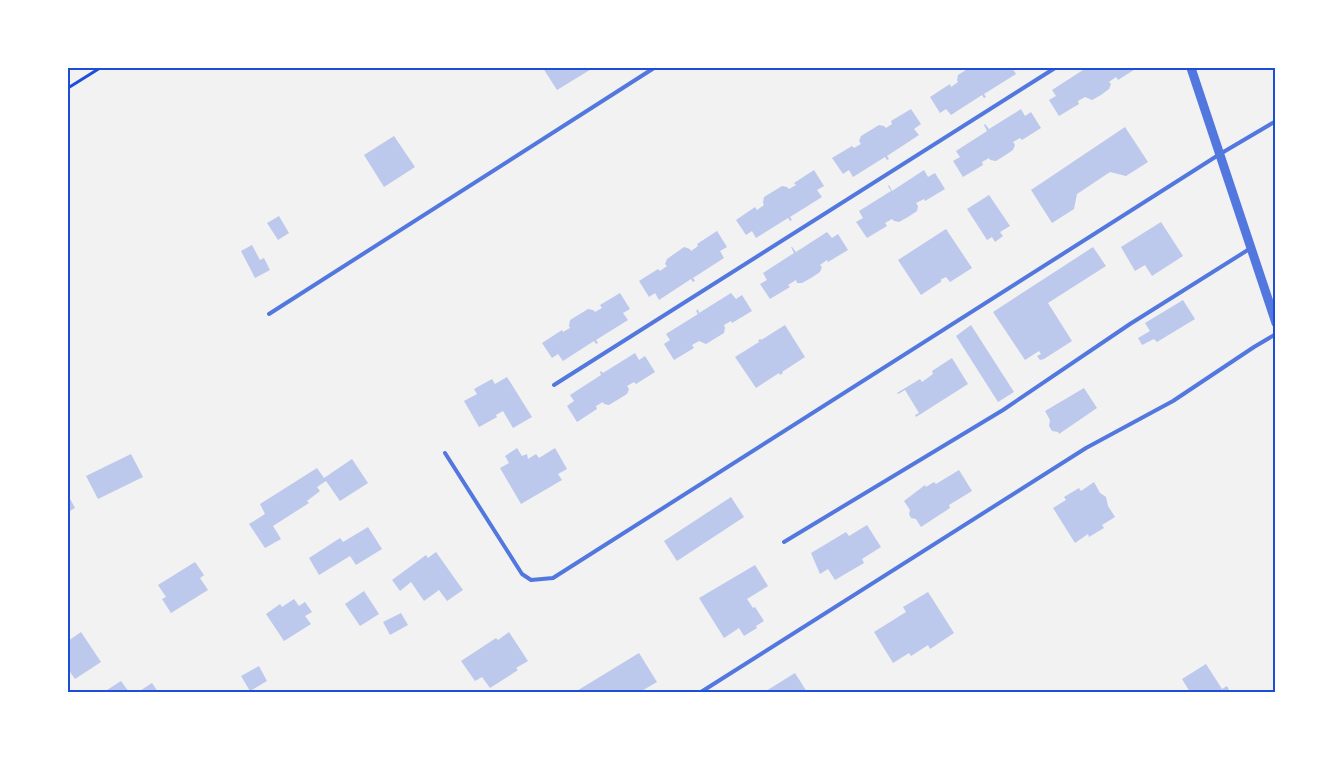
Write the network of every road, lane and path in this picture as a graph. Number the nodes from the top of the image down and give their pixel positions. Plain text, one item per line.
1 (100, 68) edge
2 (654, 68) edge
3 (1055, 68) edge
4 (1191, 68) edge
5 (68, 88) edge
6 (1276, 121) edge
7 (1220, 154) junction
8 (1251, 248) junction
9 (269, 314) dead end
10 (1276, 323) edge
11 (1276, 334) edge
12 (554, 385) dead end
13 (445, 453) dead end
14 (784, 542) dead end
15 (701, 692) edge

1 - 5 path
2 - 9 lane
3 - 12 lane
4 - 7 street
6 - 7 lane
7 - 8 street
7 - 13 lane
8 - 10 street
8 - 14 lane
11 - 15 lane

